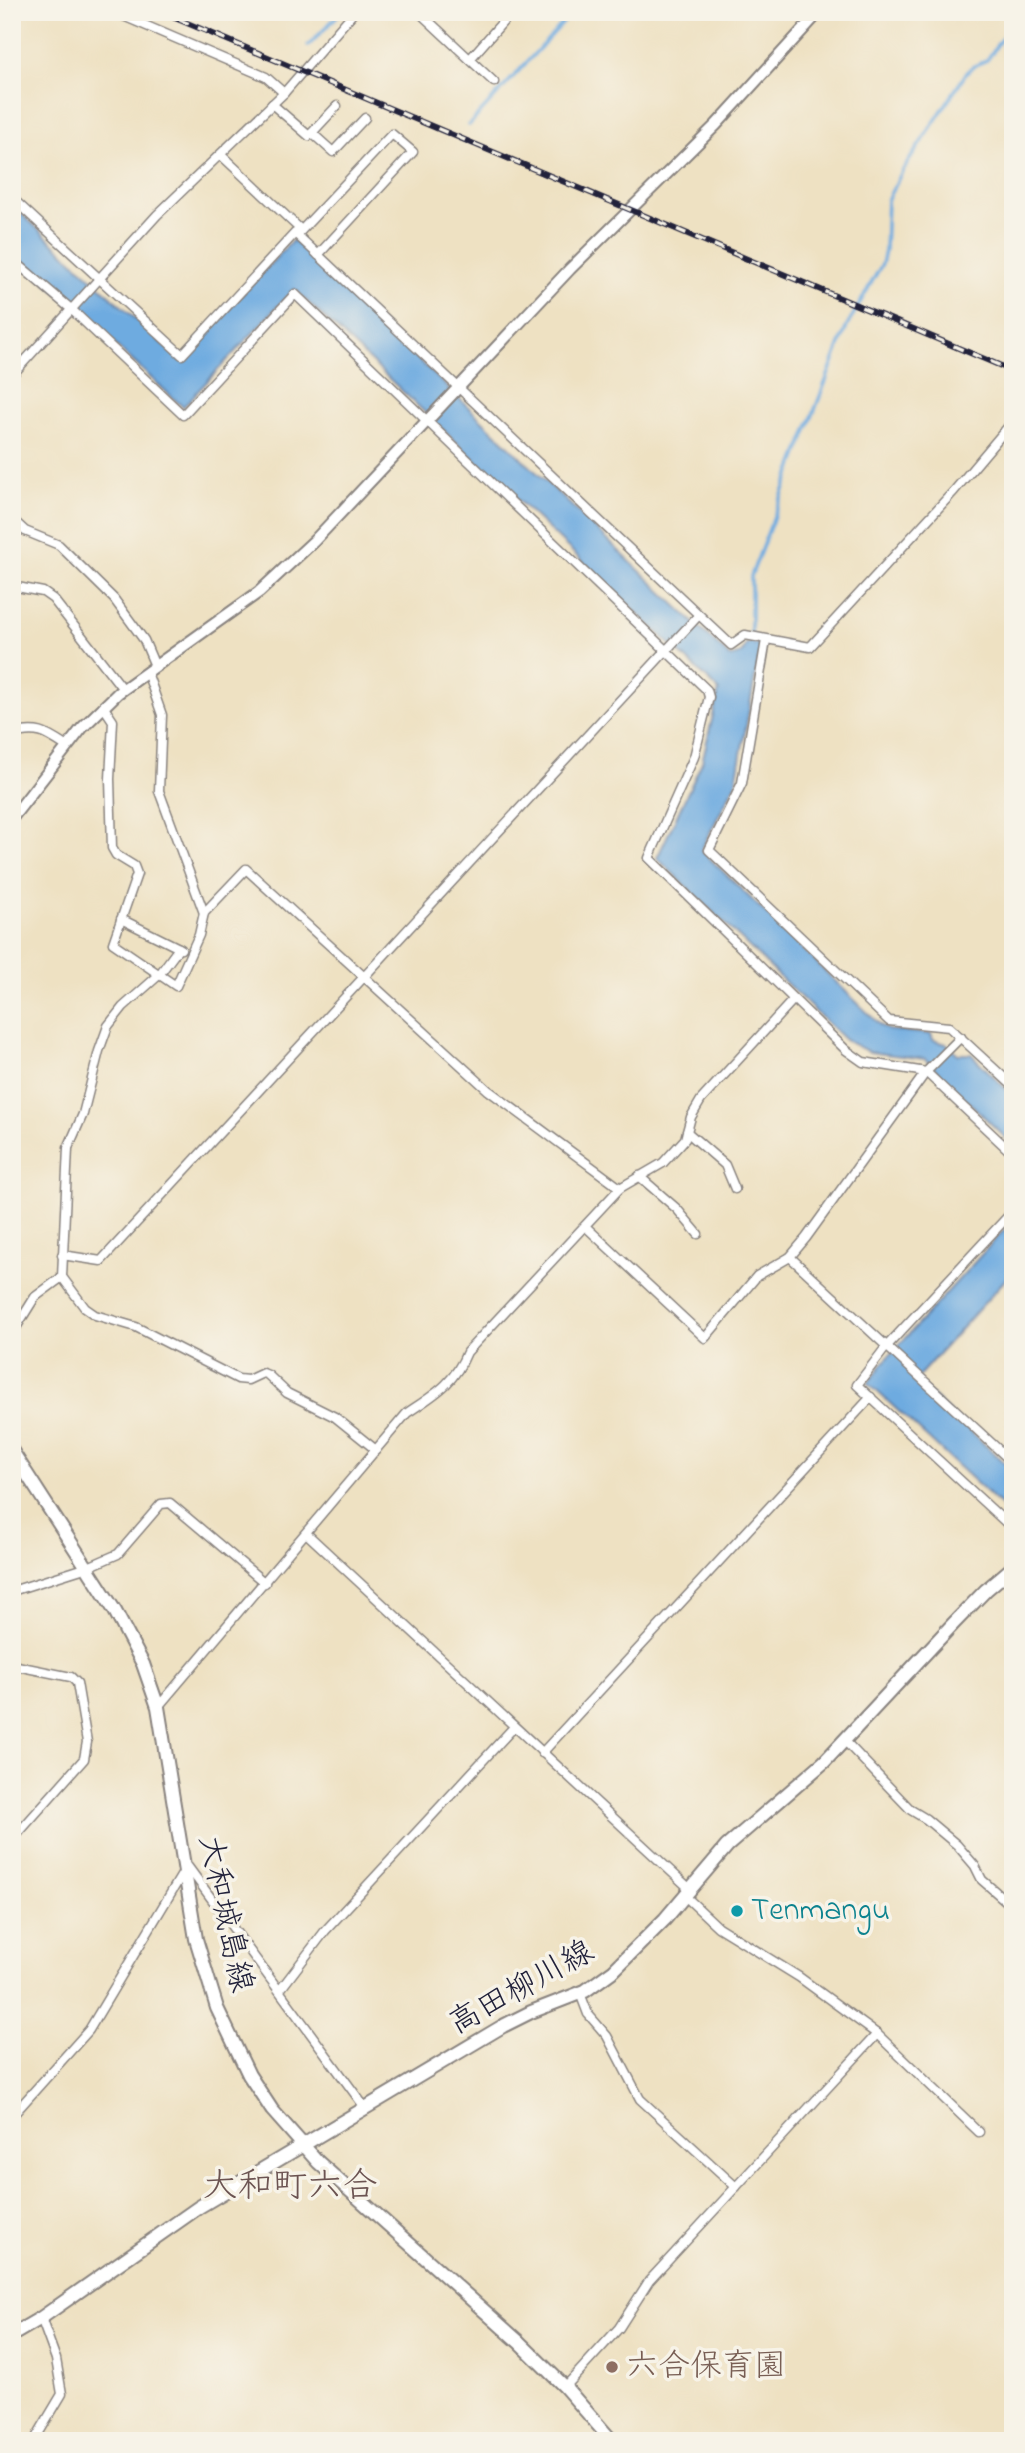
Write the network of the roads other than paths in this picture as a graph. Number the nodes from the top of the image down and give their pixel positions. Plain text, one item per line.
1 (114, 12) edge
2 (354, 12) edge
3 (419, 12) edge
4 (819, 12) edge
5 (508, 16) dead end
6 (470, 59) junction
7 (494, 82) dead end
8 (284, 93) junction
9 (272, 104) junction
10 (337, 106) dead end
11 (365, 118) dead end
12 (312, 133) junction
13 (221, 155) junction
14 (12, 198) edge
15 (299, 232) junction
16 (318, 255) junction
17 (12, 260) edge
18 (99, 278) junction
19 (71, 309) junction
20 (12, 375) edge
21 (458, 389) junction
22 (427, 421) junction
23 (1013, 421) edge
24 (12, 519) edge
25 (12, 586) edge
26 (698, 616) junction
27 (766, 640) junction
28 (666, 650) junction
29 (151, 669) junction
30 (123, 689) junction
31 (103, 706) junction
32 (12, 734) edge
33 (67, 747) junction
34 (12, 818) edge
35 (204, 913) junction
36 (121, 919) junction
37 (179, 948) junction
38 (190, 954) junction
39 (159, 975) junction
40 (363, 976) junction
41 (793, 1000) junction
42 (961, 1037) junction
43 (926, 1072) junction
44 (1013, 1086) edge
45 (687, 1132) junction
46 (1013, 1154) edge
47 (639, 1176) junction
48 (620, 1188) junction
49 (735, 1189) dead end
50 (1013, 1211) edge
51 (584, 1226) junction
52 (698, 1234) dead end
53 (62, 1255) junction
54 (790, 1257) junction
55 (62, 1277) junction
56 (12, 1334) edge
57 (886, 1347) junction
58 (871, 1397) junction
59 (376, 1450) junction
60 (12, 1451) edge
61 (1013, 1463) edge
62 (1013, 1529) edge
63 (306, 1533) junction
64 (88, 1567) junction
65 (1013, 1567) edge
66 (265, 1583) junction
67 (12, 1591) edge
68 (12, 1665) edge
69 (158, 1707) junction
70 (514, 1727) junction
71 (844, 1740) junction
72 (541, 1753) junction
73 (12, 1840) edge
74 (183, 1865) junction
75 (688, 1893) junction
76 (1013, 1908) edge
77 (280, 1990) junction
78 (580, 1993) junction
79 (877, 2034) junction
80 (366, 2109) junction
81 (12, 2116) edge
82 (979, 2132) dead end
83 (303, 2146) junction
84 (736, 2186) junction
85 (41, 2318) junction
86 (12, 2335) edge
87 (565, 2387) junction
88 (34, 2441) edge
89 (612, 2441) edge

1 - 8 street
2 - 8 street
3 - 6 street
4 - 21 street
5 - 6 street
6 - 7 street
8 - 9 street
9 - 12 street
9 - 13 street
10 - 12 street
11 - 12 street
13 - 15 street
13 - 18 street
14 - 18 street
15 - 16 street
15 - 16 street
15 - 18 street
16 - 21 street
17 - 19 street
18 - 19 street
19 - 20 street
19 - 22 street
21 - 22 street
21 - 26 street
22 - 28 street
22 - 29 street
23 - 27 street
24 - 29 street
25 - 30 street
26 - 27 street
26 - 28 street
27 - 42 street
28 - 40 street
28 - 41 street
29 - 30 street
29 - 35 street
30 - 31 street
31 - 33 street
31 - 36 street
32 - 33 street
33 - 34 street
35 - 38 street
35 - 40 street
36 - 37 street
36 - 39 street
37 - 38 street
37 - 39 street
38 - 39 street
39 - 53 street
40 - 48 street
40 - 53 street
41 - 43 street
41 - 45 street
42 - 43 street
42 - 44 street
43 - 46 street
43 - 54 street
45 - 47 street
45 - 49 street
47 - 48 street
47 - 52 street
48 - 51 street
50 - 57 street
51 - 54 street
51 - 59 street
53 - 55 street
54 - 57 street
55 - 56 street
55 - 59 street
57 - 58 street
57 - 61 street
58 - 62 street
58 - 72 street
59 - 63 street
60 - 64 main road, 大和城島線
63 - 66 street
63 - 70 street
64 - 66 street
64 - 67 street
64 - 69 main road, 大和城島線
65 - 71 main road, 高田柳川線
66 - 69 street
68 - 73 street
69 - 74 main road, 大和城島線
70 - 72 street
70 - 77 street
71 - 75 main road, 高田柳川線
71 - 76 street
72 - 75 street
74 - 77 street
74 - 81 street
74 - 83 main road, 大和城島線
75 - 78 main road, 高田柳川線
75 - 79 street
77 - 80 street
78 - 80 main road, 高田柳川線
78 - 84 street
79 - 82 street
79 - 84 street
80 - 83 main road, 高田柳川線
83 - 85 main road, 高田柳川線
83 - 87 main road, 大和城島線
84 - 87 street
85 - 86 main road, 高田柳川線
85 - 88 street
87 - 89 main road, 大和城島線

